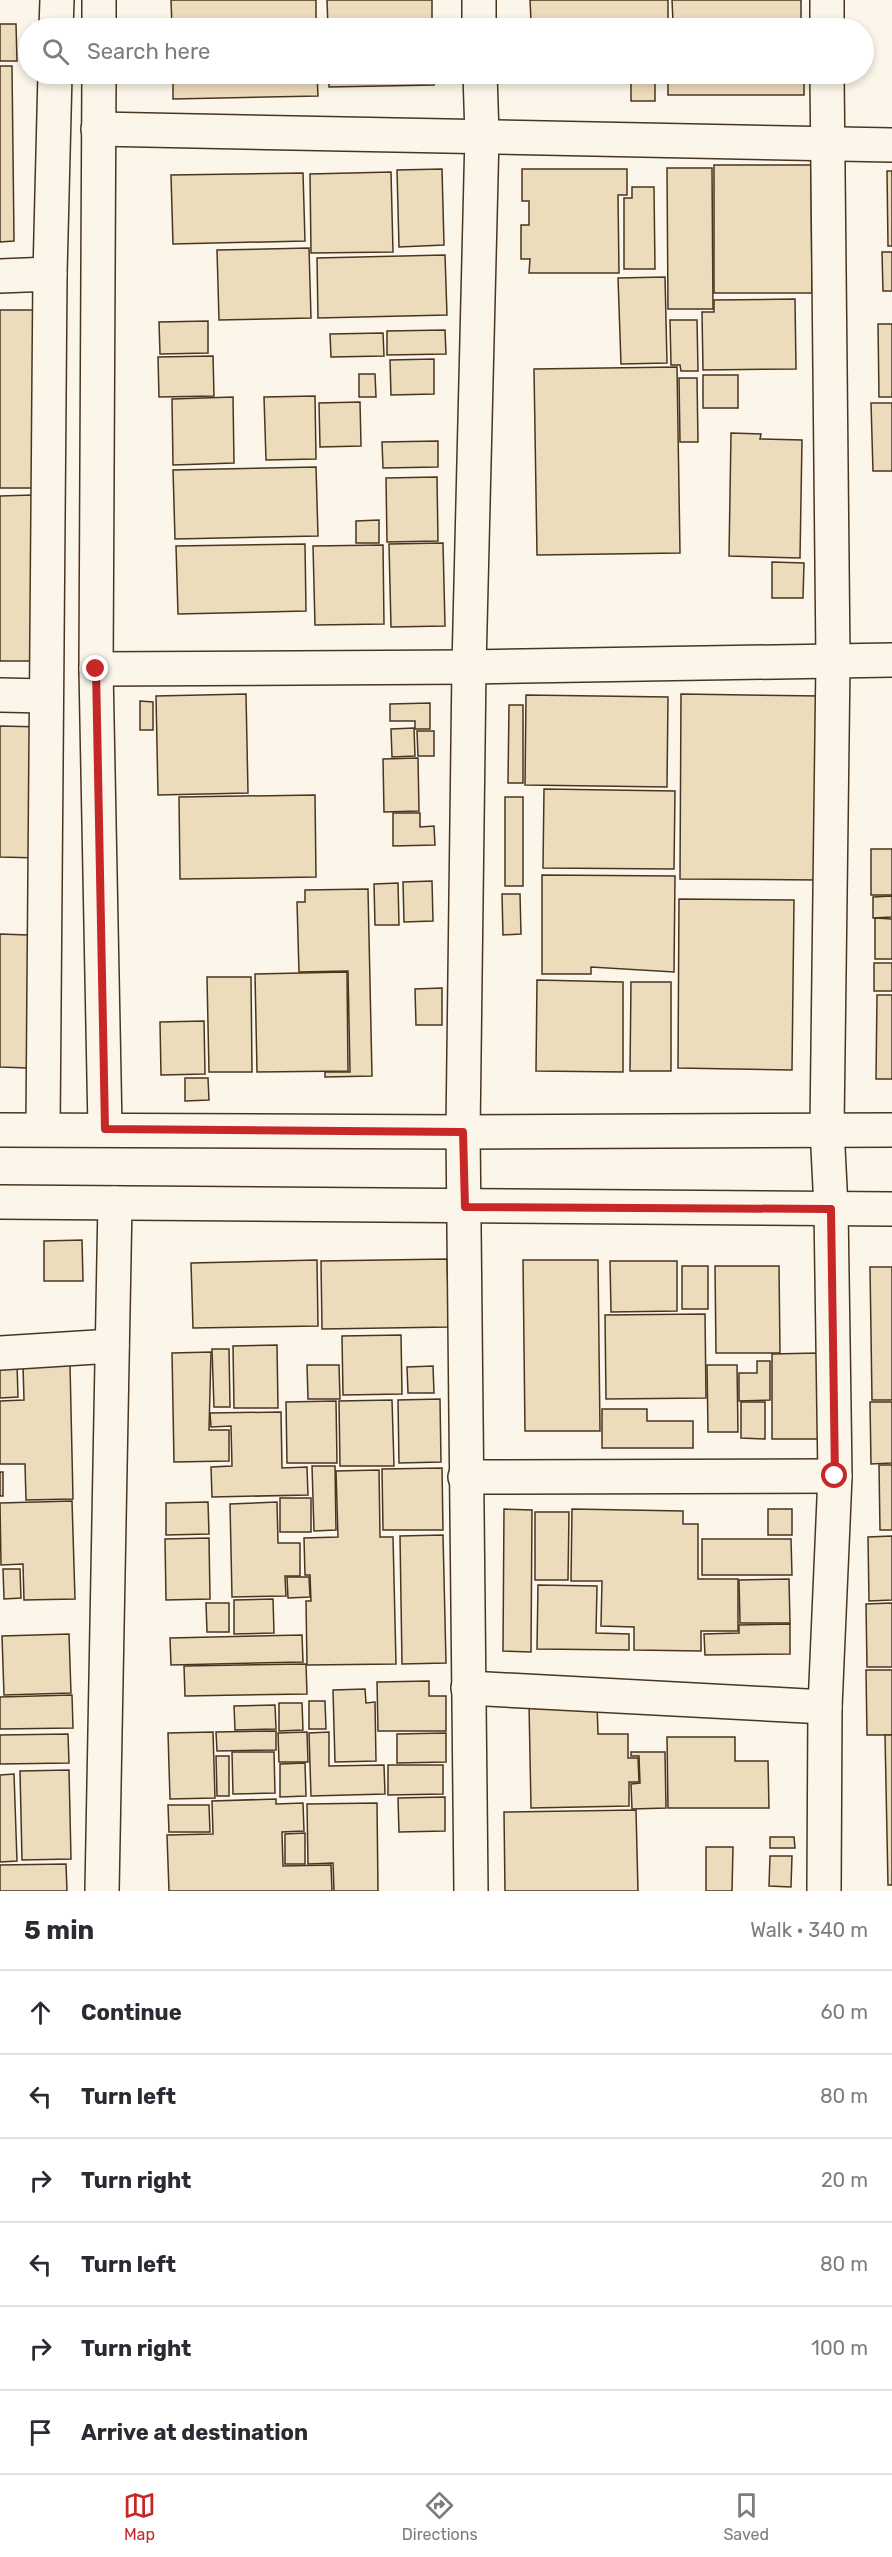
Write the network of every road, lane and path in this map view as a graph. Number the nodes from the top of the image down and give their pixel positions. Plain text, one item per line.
1 (57, 0) edge
2 (99, 0) edge
3 (478, 0) edge
4 (827, 0) edge
5 (56, 18) edge
6 (99, 18) edge
7 (479, 18) edge
8 (827, 18) edge
9 (55, 84) edge
10 (99, 84) edge
11 (480, 84) edge
12 (827, 84) edge
13 (98, 129) junction
14 (482, 135) junction
15 (892, 145) edge
16 (828, 146) junction
17 (50, 274) junction
18 (0, 276) edge
19 (892, 660) edge
20 (833, 661) junction
21 (470, 667) junction
22 (96, 669) junction
23 (0, 695) edge
24 (45, 696) junction
25 (826, 1128) junction
26 (43, 1129) junction
27 (105, 1129) junction
28 (0, 1130) edge
29 (892, 1130) edge
30 (463, 1132) junction
31 (0, 1202) edge
32 (115, 1203) junction
33 (465, 1207) junction
34 (831, 1209) junction
35 (892, 1209) edge
36 (112, 1346) junction
37 (0, 1353) edge
38 (835, 1476) junction
39 (465, 1477) junction
40 (468, 1688) junction
41 (825, 1707) junction
42 (102, 1891) edge
43 (471, 1891) edge
44 (824, 1891) edge

1 - 5 street
2 - 6 street
3 - 7 street
4 - 8 street
9 - 17 street
10 - 13 street
11 - 14 street
12 - 16 street
13 - 14 street
13 - 22 street
14 - 16 street
14 - 21 street
15 - 16 street
16 - 20 street
17 - 18 street
17 - 24 street
19 - 20 street
20 - 21 street
20 - 25 street
21 - 22 street
21 - 30 street
22 - 27 street
23 - 24 street
24 - 26 street
25 - 29 street
25 - 30 street
25 - 34 street
26 - 27 street
26 - 28 street
27 - 30 street
30 - 33 street
31 - 32 street
32 - 33 street
32 - 36 street
33 - 34 street
33 - 39 street
34 - 35 street
34 - 38 street
36 - 37 street
36 - 42 street
38 - 39 street
38 - 41 street
39 - 40 street
40 - 41 street
40 - 43 street
41 - 44 street

